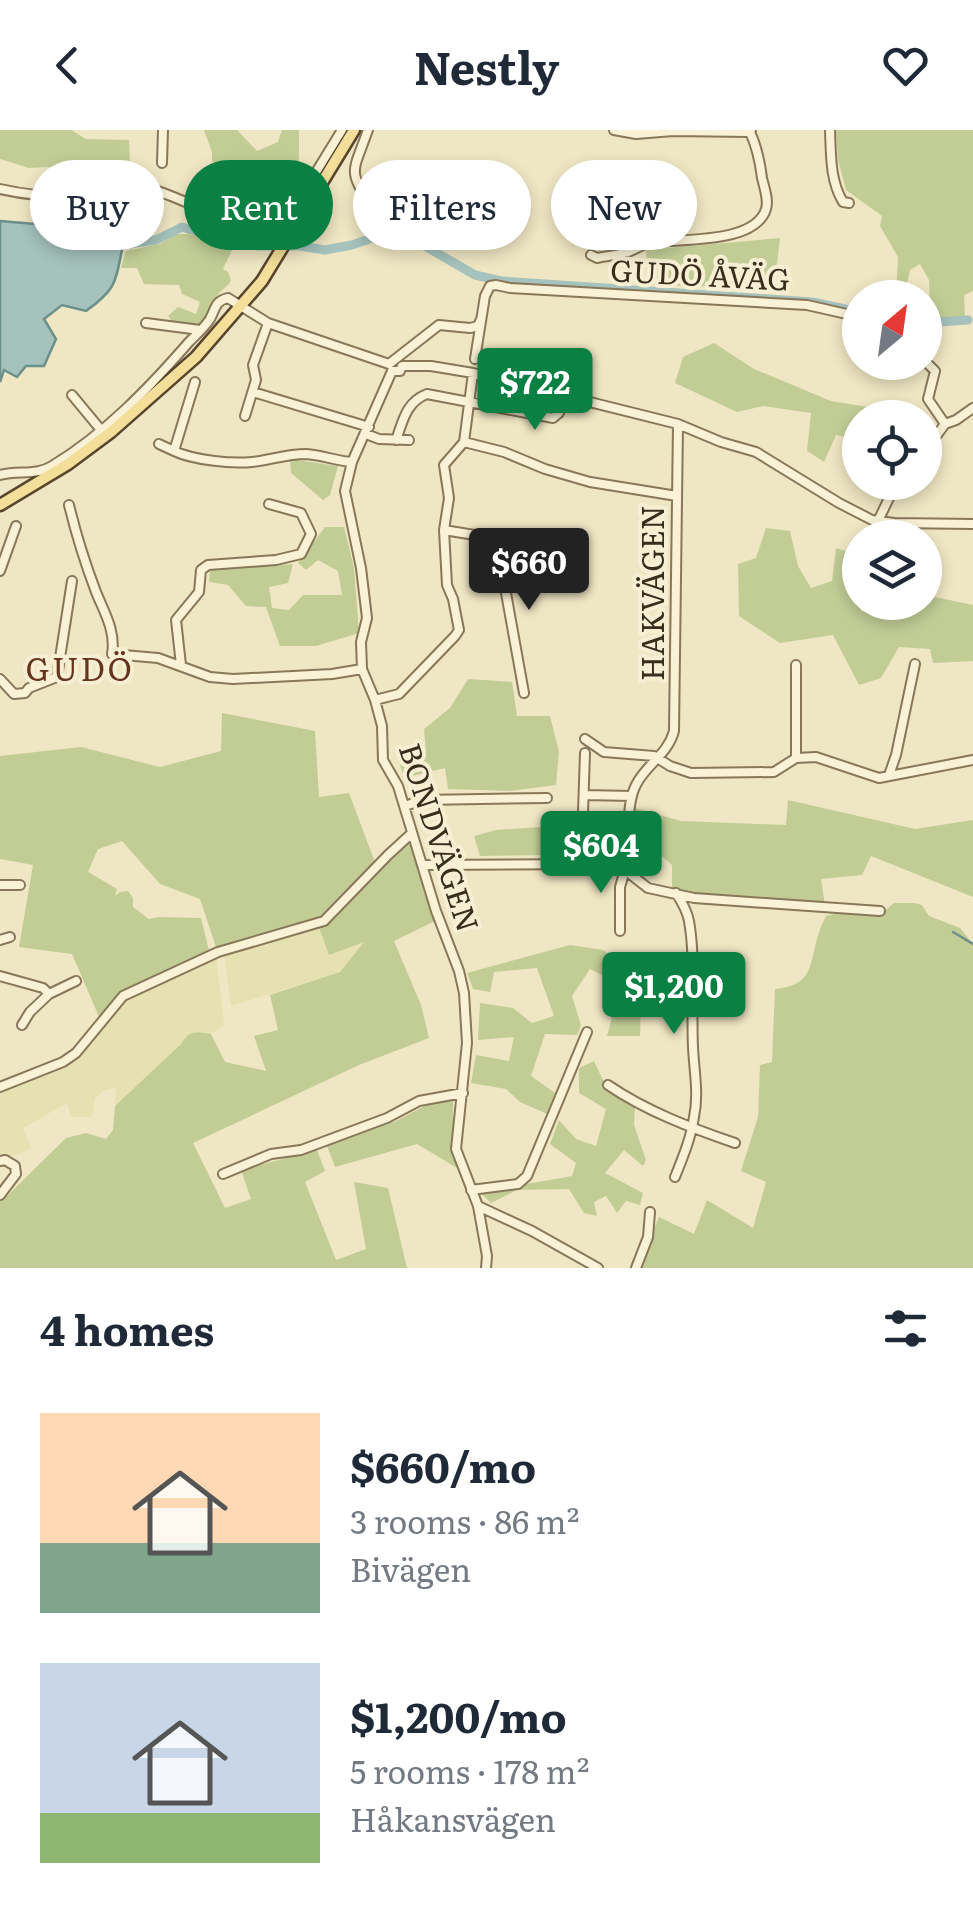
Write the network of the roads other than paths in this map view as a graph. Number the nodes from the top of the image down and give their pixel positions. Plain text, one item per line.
1 (162, 130) edge
2 (348, 130) edge
3 (368, 130) edge
4 (614, 130) edge
5 (830, 130) edge
6 (673, 131) edge
7 (751, 131) edge
8 (162, 160) edge
9 (358, 160) edge
10 (0, 189) edge
11 (849, 203) dead end
12 (592, 255) dead end
13 (239, 305) junction
14 (842, 313) edge
15 (483, 315) junction
16 (146, 323) dead end
17 (268, 323) junction
18 (200, 330) junction
19 (476, 360) dead end
20 (395, 365) junction
21 (473, 373) junction
22 (933, 380) edge
23 (195, 382) dead end
24 (253, 392) junction
25 (72, 395) dead end
26 (562, 395) junction
27 (469, 401) junction
28 (973, 408) edge
29 (246, 416) dead end
30 (678, 424) junction
31 (945, 424) junction
32 (942, 428) edge
33 (101, 430) junction
34 (368, 430) junction
35 (396, 440) junction
36 (409, 440) dead end
37 (464, 442) junction
38 (160, 444) dead end
39 (174, 451) junction
40 (352, 462) junction
41 (0, 475) edge
42 (677, 496) junction
43 (269, 504) dead end
44 (0, 505) edge
45 (69, 505) dead end
46 (876, 520) edge
47 (942, 524) edge
48 (973, 524) edge
49 (16, 526) dead end
50 (444, 530) junction
51 (508, 541) junction
52 (554, 548) dead end
53 (0, 570) edge
54 (72, 581) dead end
55 (915, 664) dead end
56 (181, 665) junction
57 (796, 665) dead end
58 (362, 669) junction
59 (0, 679) edge
60 (524, 693) dead end
61 (375, 700) junction
62 (584, 739) dead end
63 (585, 754) dead end
64 (658, 758) junction
65 (796, 758) junction
66 (973, 760) edge
67 (889, 775) junction
68 (584, 796) junction
69 (632, 796) junction
70 (547, 798) dead end
71 (405, 806) junction
72 (583, 812) dead end
73 (412, 834) junction
74 (618, 861) junction
75 (423, 865) junction
76 (625, 870) junction
77 (20, 885) dead end
78 (0, 886) edge
79 (676, 893) junction
80 (880, 911) dead end
81 (620, 931) dead end
82 (0, 976) edge
83 (76, 981) dead end
84 (50, 994) junction
85 (22, 1026) dead end
86 (587, 1032) dead end
87 (608, 1085) dead end
88 (0, 1087) edge
89 (463, 1094) junction
90 (692, 1128) junction
91 (735, 1143) dead end
92 (0, 1160) edge
93 (223, 1174) dead end
94 (675, 1177) dead end
95 (472, 1190) junction
96 (0, 1195) edge
97 (478, 1206) junction
98 (650, 1212) dead end
99 (486, 1268) edge
100 (598, 1268) edge
101 (636, 1268) edge

1 - 8 street
2 - 10 street
2 - 13 main road
3 - 9 street
4 - 6 street
5 - 11 street
6 - 7 street
7 - 12 street
13 - 17 street
13 - 18 street
13 - 44 main road
14 - 15 street, GUDÖ ÅVÄG
15 - 19 street
15 - 20 street
16 - 18 street
17 - 20 street
17 - 24 street
18 - 33 street
20 - 21 street
20 - 34 street, BONDVÄGEN
21 - 26 street
21 - 27 street
22 - 31 street
23 - 39 street
24 - 29 street
24 - 34 street
25 - 33 street
26 - 27 street
26 - 30 street
27 - 35 street
27 - 37 street
28 - 31 street
30 - 42 street, HAKVÄGEN
30 - 46 street
31 - 32 street
33 - 41 street
34 - 35 street
34 - 40 street, BONDVÄGEN
35 - 36 street
37 - 42 street
37 - 50 street
38 - 39 street
39 - 40 street
40 - 58 street, BONDVÄGEN
42 - 64 street, HAKVÄGEN
43 - 56 street
45 - 56 street
47 - 48 street
49 - 53 street
50 - 51 street
50 - 61 street
51 - 52 street
51 - 60 street
54 - 59 street
55 - 67 street
56 - 58 street
57 - 65 street
58 - 61 street, BONDVÄGEN
61 - 71 street, BONDVÄGEN
62 - 64 street
63 - 68 street
64 - 65 street
64 - 69 street, HAKVÄGEN
65 - 67 street
66 - 67 street
68 - 69 street
68 - 72 street
69 - 74 street, HAKVÄGEN
70 - 71 street
71 - 73 street, BONDVÄGEN
73 - 75 street, BONDVÄGEN
73 - 88 street
74 - 75 street
74 - 76 street
75 - 89 street, BONDVÄGEN
76 - 79 street
76 - 81 street
77 - 78 street
79 - 80 street
79 - 90 street
82 - 84 street
83 - 84 street
84 - 85 street
86 - 95 street
87 - 90 street
89 - 93 street
89 - 95 street, BONDVÄGEN
90 - 91 street
90 - 94 street
92 - 96 street
95 - 97 street, BONDVÄGEN
97 - 99 street, BONDVÄGEN
97 - 100 street
98 - 101 street

